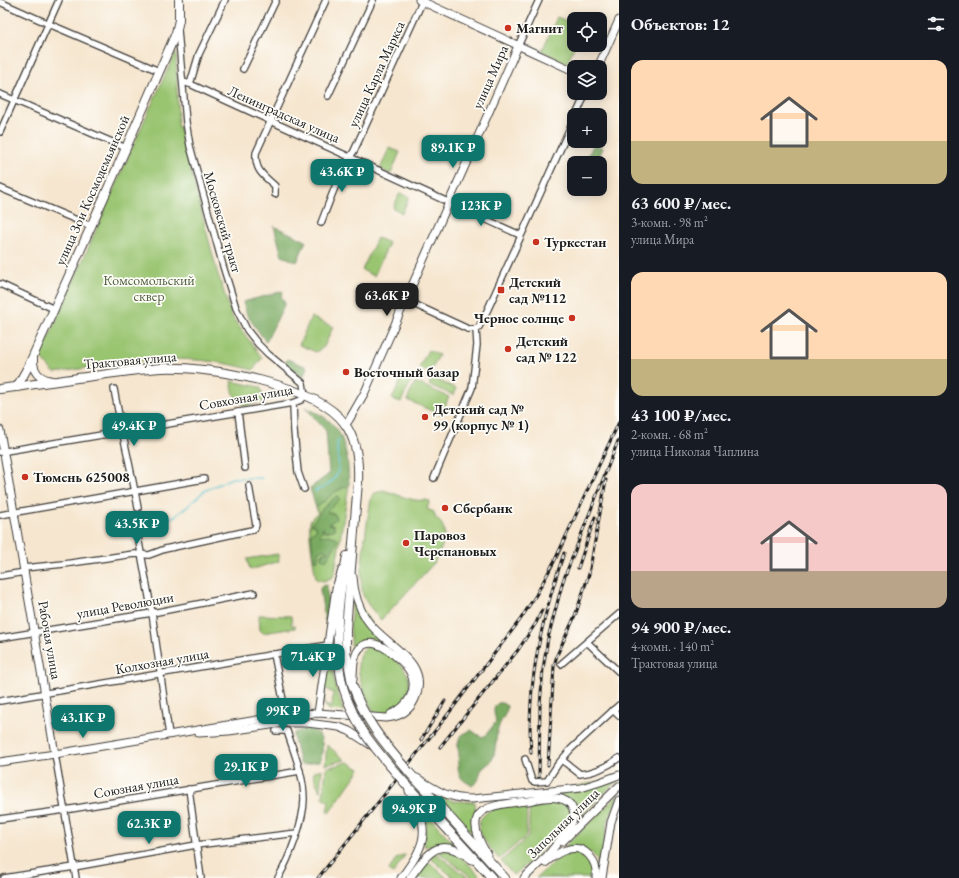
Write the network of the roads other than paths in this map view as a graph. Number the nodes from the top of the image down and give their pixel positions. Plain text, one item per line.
1 (59, 0) edge
2 (179, 0) edge
3 (224, 0) edge
4 (276, 0) edge
5 (326, 0) edge
6 (373, 0) edge
7 (538, 0) edge
8 (422, 1) edge
9 (0, 2) edge
10 (619, 20) edge
11 (49, 24) junction
12 (178, 28) junction
13 (518, 46) junction
14 (601, 60) edge
15 (567, 69) edge
16 (243, 70) dead end
17 (159, 71) junction
18 (183, 82) junction
19 (190, 84) junction
20 (0, 94) edge
21 (328, 96) dead end
22 (14, 101) junction
23 (271, 122) junction
24 (0, 132) edge
25 (567, 134) edge
26 (126, 148) junction
27 (349, 157) junction
28 (0, 188) edge
29 (275, 194) dead end
30 (448, 203) junction
31 (321, 223) dead end
32 (91, 226) junction
33 (520, 235) junction
34 (0, 284) edge
35 (405, 300) junction
36 (54, 309) junction
37 (476, 329) junction
38 (33, 355) junction
39 (58, 381) junction
40 (16, 387) junction
41 (0, 389) edge
42 (114, 389) dead end
43 (305, 396) junction
44 (293, 403) junction
45 (238, 412) junction
46 (345, 425) junction
47 (0, 430) edge
48 (121, 431) junction
49 (1, 451) edge
50 (245, 468) dead end
51 (434, 478) dead end
52 (204, 479) dead end
53 (250, 486) dead end
54 (304, 489) dead end
55 (135, 491) junction
56 (138, 508) dead end
57 (14, 512) junction
58 (0, 515) edge
59 (136, 526) dead end
60 (141, 554) junction
61 (349, 560) junction
62 (25, 570) junction
63 (0, 576) edge
64 (254, 593) dead end
65 (152, 613) junction
66 (619, 614) edge
67 (35, 633) junction
68 (0, 638) edge
69 (587, 642) junction
70 (328, 645) junction
71 (274, 654) junction
72 (561, 664) dead end
73 (619, 672) edge
74 (161, 674) junction
75 (352, 684) junction
76 (46, 692) junction
77 (0, 701) edge
78 (619, 705) edge
79 (613, 710) junction
80 (318, 713) junction
81 (286, 715) junction
82 (619, 716) edge
83 (379, 718) junction
84 (276, 732) dead end
85 (178, 733) junction
86 (169, 735) junction
87 (375, 748) junction
88 (55, 754) junction
89 (619, 758) edge
90 (525, 759) dead end
91 (562, 760) junction
92 (0, 762) edge
93 (300, 771) junction
94 (412, 775) junction
95 (619, 775) edge
96 (404, 782) junction
97 (619, 786) edge
98 (189, 789) junction
99 (534, 796) junction
100 (619, 800) edge
101 (65, 810) junction
102 (0, 819) edge
103 (297, 833) junction
104 (196, 845) junction
105 (548, 855) junction
106 (492, 863) junction
107 (74, 867) junction
108 (485, 870) junction
109 (527, 876) edge
110 (4, 878) edge
111 (76, 878) edge
112 (201, 878) edge
113 (278, 878) edge
114 (401, 878) edge
115 (410, 878) edge
116 (492, 878) edge
117 (505, 878) edge
118 (596, 878) edge
119 (602, 878) edge

1 - 11 street
2 - 12 main road, улица Зои Космодемьянской
3 - 19 street
4 - 16 street
5 - 23 street
6 - 21 street
7 - 13 street, улица Мира
8 - 13 street
8 - 27 street, улица Карла Маркса
9 - 11 street
10 - 14 street
11 - 17 street
11 - 22 street
12 - 17 main road, улица Зои Космодемьянской
12 - 18 street, Московский тракт
13 - 15 street
13 - 30 street, улица Мира
17 - 26 main road, улица Зои Космодемьянской
18 - 19 street, Ленинградская улица
18 - 43 street, Московский тракт
19 - 23 street, Ленинградская улица
20 - 22 street
22 - 24 street
22 - 26 street
23 - 27 street, Ленинградская улица
23 - 29 street
25 - 33 street
26 - 32 main road, улица Зои Космодемьянской
27 - 30 street, Ленинградская улица
27 - 31 street, улица Карла Маркса
28 - 32 street
30 - 33 street, Ленинградская улица
30 - 35 street, улица Мира
32 - 36 main road, улица Зои Космодемьянской
33 - 37 street
34 - 36 street
35 - 37 street
35 - 46 street, улица Мира
36 - 38 main road, улица Зои Космодемьянской
37 - 51 street
38 - 39 main road
38 - 40 main road, улица Зои Космодемьянской
39 - 40 main road, Трактовая улица
39 - 43 main road, Трактовая улица
40 - 41 main road, Трактовая улица
42 - 48 street
43 - 44 street, Совхозная улица
43 - 46 main road, Трактовая улица
44 - 45 street, Совхозная улица
44 - 54 street
45 - 48 street, Совхозная улица
45 - 50 street
46 - 61 main road, Трактовая улица
47 - 49 street, Рабочая улица
48 - 49 street, Совхозная улица
48 - 55 street
49 - 57 street, Рабочая улица
52 - 55 street
53 - 60 street
55 - 56 street
55 - 57 street
57 - 58 street
57 - 62 street, Рабочая улица
59 - 60 street
60 - 62 street
60 - 65 street
61 - 70 street
61 - 75 main road, Трактовая улица
61 - 83 street
61 - 87 main road, Трактовая улица, bridge
62 - 63 street
62 - 67 street, Рабочая улица
64 - 65 street, улица Революции
65 - 67 street, улица Революции
65 - 74 street
66 - 69 street
67 - 68 street, улица Революции
67 - 76 street, Рабочая улица
69 - 72 street
69 - 73 street
70 - 71 street, Колхозная улица
70 - 80 street
71 - 74 street, Колхозная улица
71 - 81 street
74 - 76 street, Колхозная улица
74 - 86 street
75 - 83 street
75 - 94 main road, Трактовая улица, bridge
76 - 77 street, Колхозная улица
76 - 88 street, Рабочая улица
78 - 79 street
79 - 82 street
79 - 91 street
80 - 81 street
80 - 83 street
81 - 85 street
84 - 93 street
85 - 86 street
85 - 87 street
86 - 88 street
87 - 96 main road, Трактовая улица, bridge
88 - 92 street
88 - 101 street, Рабочая улица
89 - 91 street
90 - 91 street
93 - 98 street, Союзная улица
93 - 103 street
94 - 99 street
94 - 106 main road, Трактовая улица
95 - 99 street
96 - 108 main road, Трактовая улица
96 - 114 street
97 - 105 street, Запольная улица
98 - 101 street, Союзная улица
98 - 104 street
99 - 105 street
99 - 106 street
100 - 119 street
101 - 102 street, Союзная улица
101 - 107 street, Рабочая улица
103 - 104 street
103 - 113 street
104 - 107 street
104 - 112 street
105 - 109 street, Запольная улица
106 - 117 main road, Трактовая улица
107 - 110 street
107 - 111 street, Рабочая улица
108 - 115 street
108 - 116 main road, Трактовая улица
109 - 118 street

